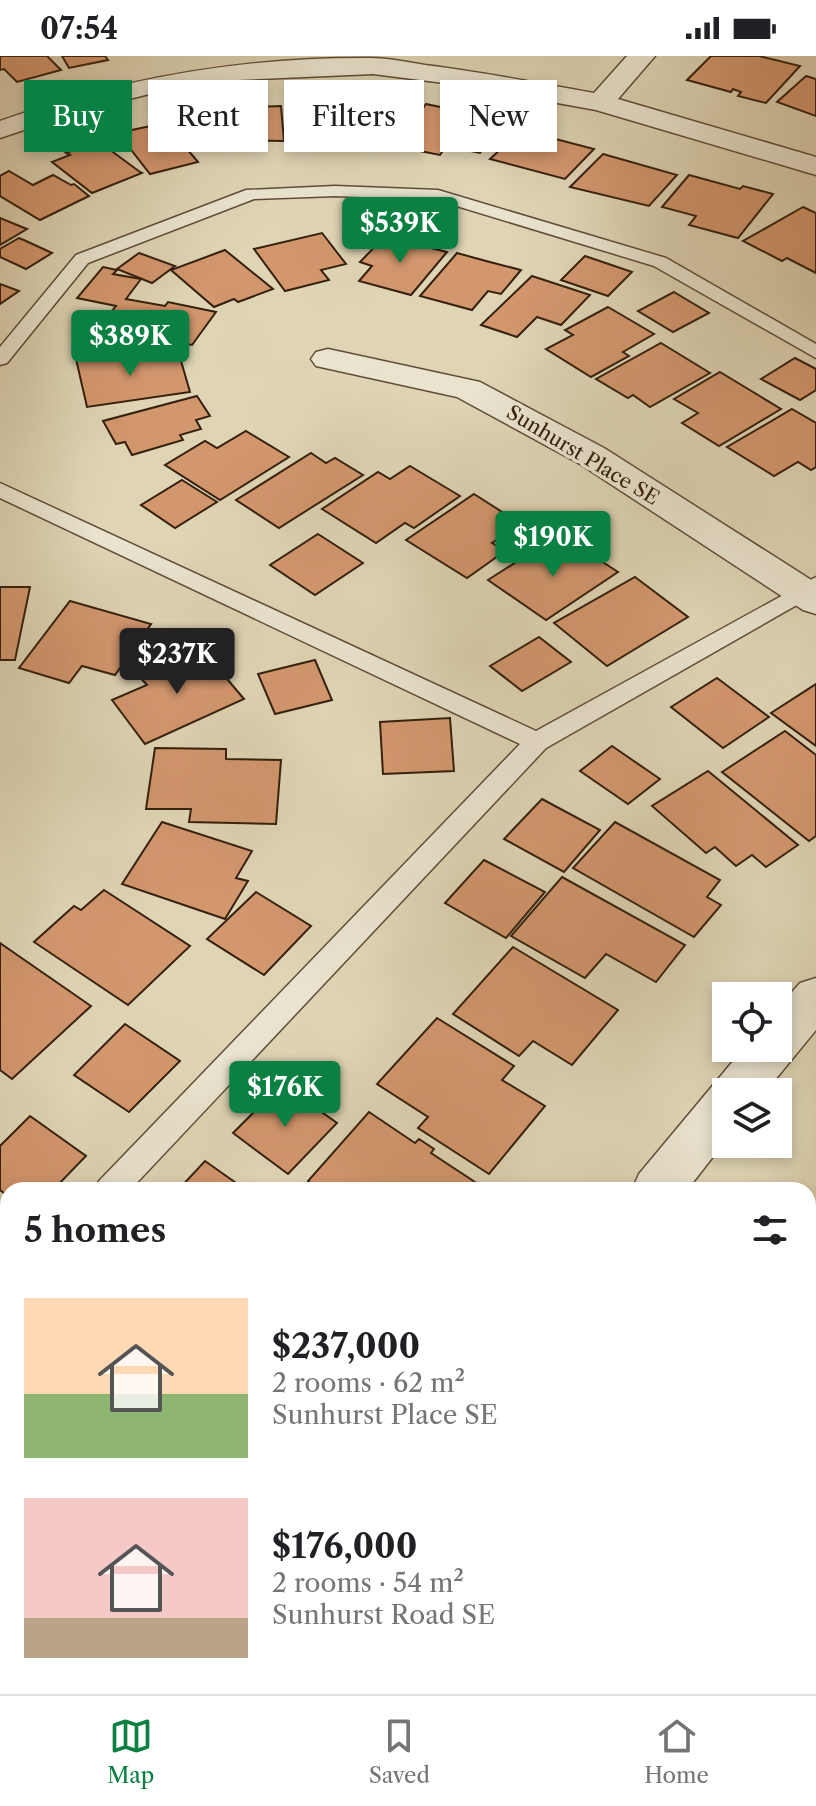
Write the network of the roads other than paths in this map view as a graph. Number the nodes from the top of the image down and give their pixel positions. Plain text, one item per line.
1 (642, 56) edge
2 (600, 102) junction
3 (0, 130) edge
4 (816, 166) edge
5 (816, 352) edge
6 (0, 359) edge
7 (328, 359) dead end
8 (0, 490) edge
9 (812, 592) edge
10 (537, 742) junction
11 (816, 997) edge
12 (792, 1025) edge
13 (761, 1062) edge
14 (747, 1078) edge
15 (712, 1121) edge
16 (118, 1182) edge
17 (663, 1182) edge

1 - 2 street
2 - 3 street
2 - 4 street
5 - 6 lane
7 - 9 street, Sunhurst Place SE
8 - 10 lane
9 - 10 lane
10 - 16 lane
11 - 12 street
13 - 14 street
15 - 17 street

